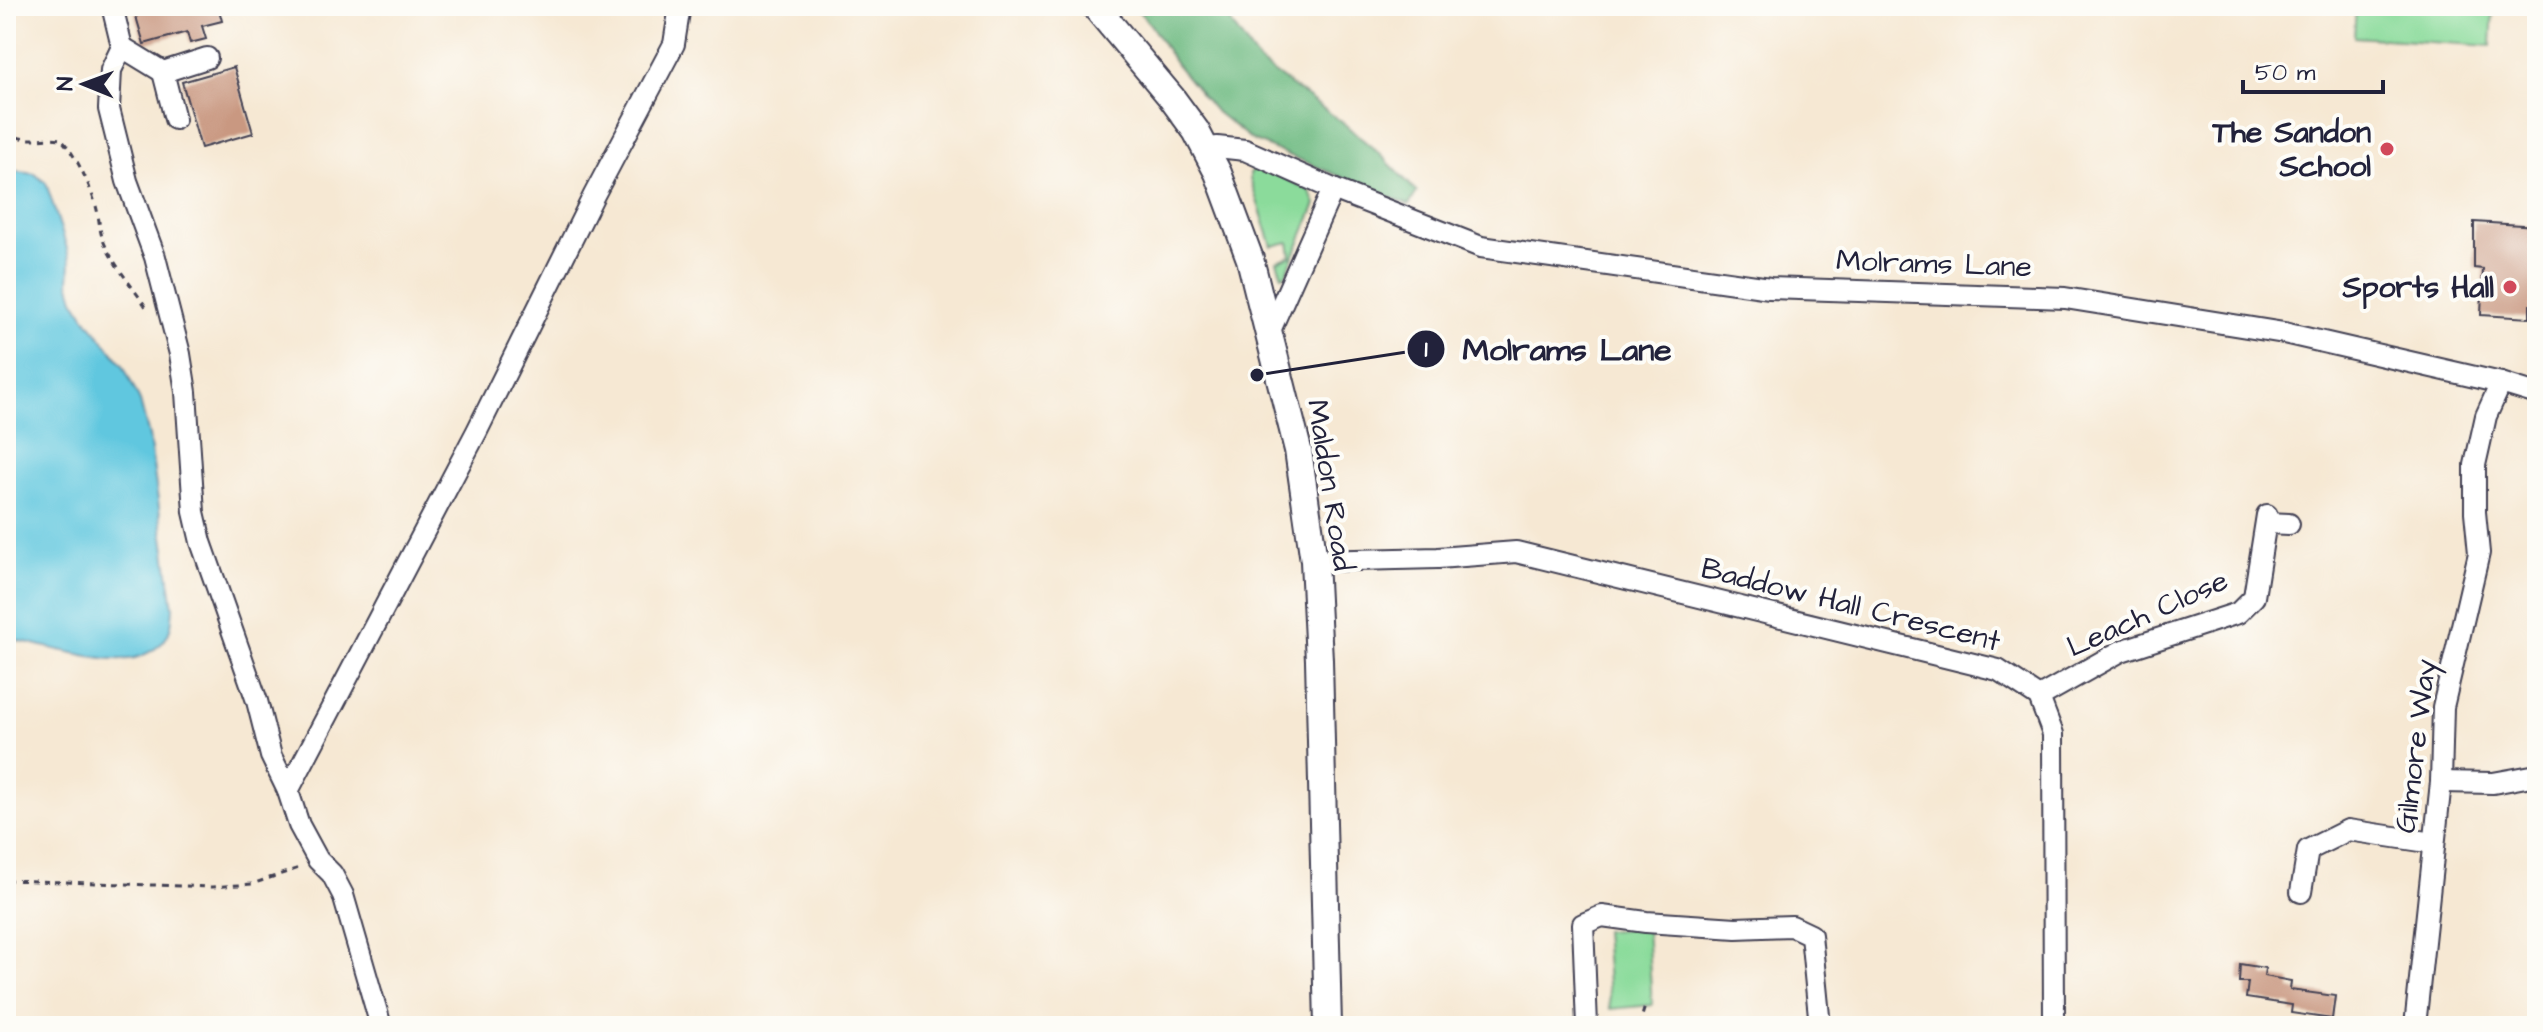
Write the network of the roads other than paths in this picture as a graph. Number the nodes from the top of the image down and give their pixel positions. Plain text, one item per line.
1 (112, 6) edge
2 (680, 6) edge
3 (1095, 6) edge
4 (122, 47) junction
5 (207, 58) dead end
6 (163, 72) junction
7 (175, 119) dead end
8 (1208, 152) junction
9 (1333, 189) junction
10 (1269, 333) junction
11 (2501, 383) junction
12 (2537, 394) edge
13 (2289, 524) dead end
14 (1314, 561) junction
15 (2039, 697) junction
16 (2537, 775) edge
17 (2441, 782) junction
18 (288, 791) junction
19 (2434, 843) junction
20 (2301, 892) dead end
21 (381, 1026) edge
22 (1328, 1026) edge
23 (1587, 1026) edge
24 (1820, 1026) edge
25 (2054, 1026) edge
26 (2415, 1026) edge

1 - 4 street
2 - 18 street
3 - 8 main road, Maldon Road
4 - 6 street
4 - 18 street
5 - 6 street
6 - 7 street
8 - 9 street, Molrams Lane
8 - 10 main road, Maldon Road
9 - 10 street
9 - 11 street, Molrams Lane
10 - 14 main road, Maldon Road
11 - 12 street, Molrams Lane
11 - 17 street, Gilmore Way
13 - 15 street, Leach Close
14 - 15 street, Baddow Hall Crescent
14 - 22 main road, Maldon Road
15 - 25 street
16 - 17 street
17 - 19 street, Gilmore Way
18 - 21 street
19 - 20 street
19 - 26 street, Gilmore Way
23 - 24 street

